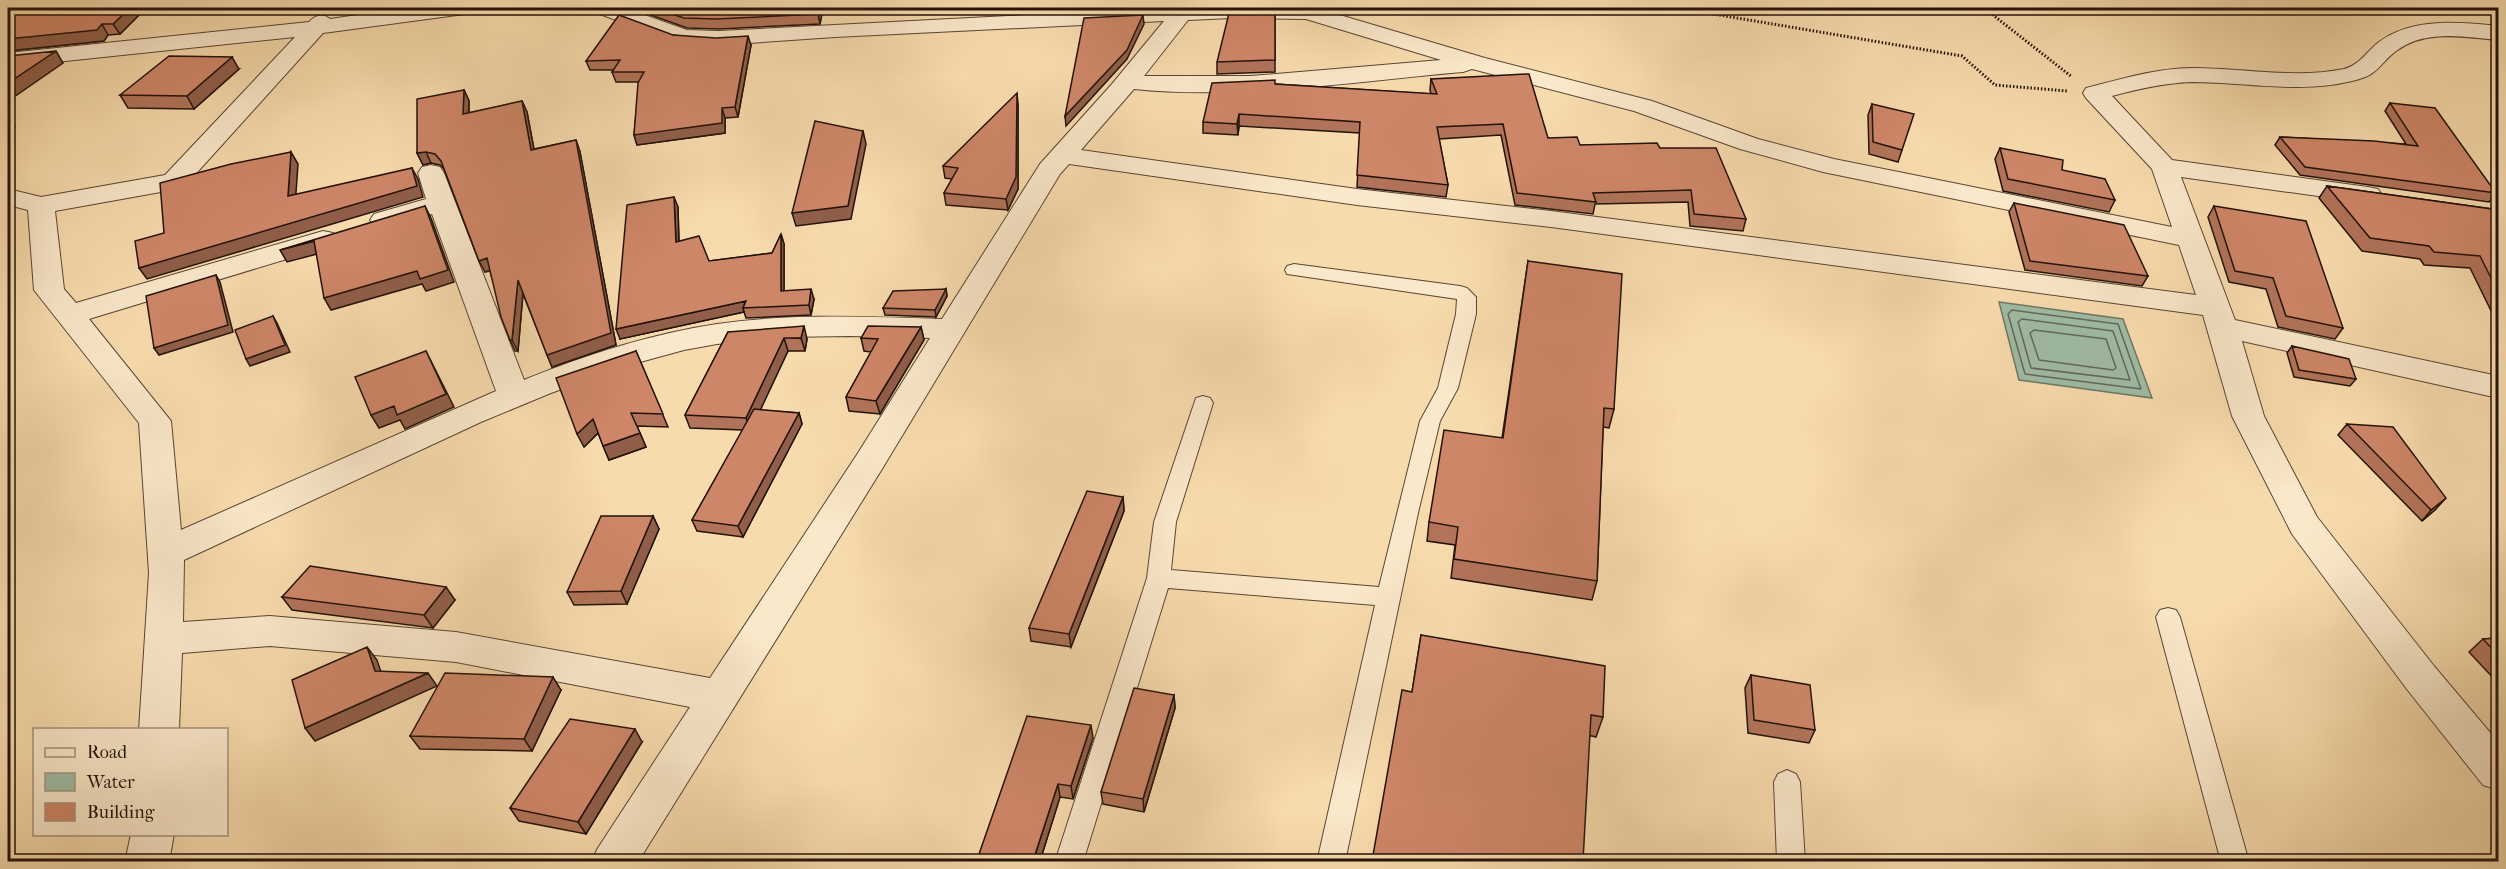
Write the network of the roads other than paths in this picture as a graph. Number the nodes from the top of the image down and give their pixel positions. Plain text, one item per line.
1 (334, 8) edge
2 (464, 8) edge
3 (604, 8) edge
4 (1304, 10) edge
5 (1183, 11) edge
6 (887, 18) edge
7 (314, 28) junction
8 (2499, 33) edge
9 (8, 60) edge
10 (1477, 63) junction
11 (1126, 81) junction
12 (1061, 155) junction
13 (2164, 167) junction
14 (431, 173) dead end
15 (8, 197) edge
16 (2395, 198) edge
17 (441, 203) junction
18 (41, 205) junction
19 (2191, 238) junction
20 (1294, 270) dead end
21 (69, 315) junction
22 (2219, 317) junction
23 (950, 329) junction
24 (2499, 387) edge
25 (514, 396) junction
26 (1203, 404) dead end
27 (166, 553) junction
28 (1159, 578) junction
29 (1388, 597) junction
30 (2168, 617) dead end
31 (164, 639) junction
32 (719, 696) junction
33 (159, 728) edge
34 (2499, 772) edge
35 (1786, 782) dead end
36 (153, 836) edge
37 (147, 861) edge
38 (613, 861) edge
39 (1069, 861) edge
40 (1331, 861) edge
41 (1791, 861) edge
42 (2235, 861) edge

1 - 7 street
2 - 7 street
3 - 6 street
4 - 5 street
4 - 10 street
5 - 6 street
5 - 11 street
7 - 9 street
7 - 18 street
8 - 13 street
10 - 11 street
10 - 19 street
11 - 12 street
12 - 22 street
12 - 23 street
13 - 16 street
13 - 19 street
14 - 17 street
15 - 18 street
17 - 21 street
17 - 25 street
18 - 21 street
19 - 22 street
20 - 29 lane
21 - 27 street
22 - 24 street
22 - 34 street
23 - 25 street
23 - 32 street
25 - 27 street
26 - 28 lane
27 - 31 street
28 - 29 lane
28 - 39 lane
29 - 40 lane
30 - 42 lane
31 - 32 street
31 - 33 street
32 - 38 street
35 - 41 lane
36 - 37 street

